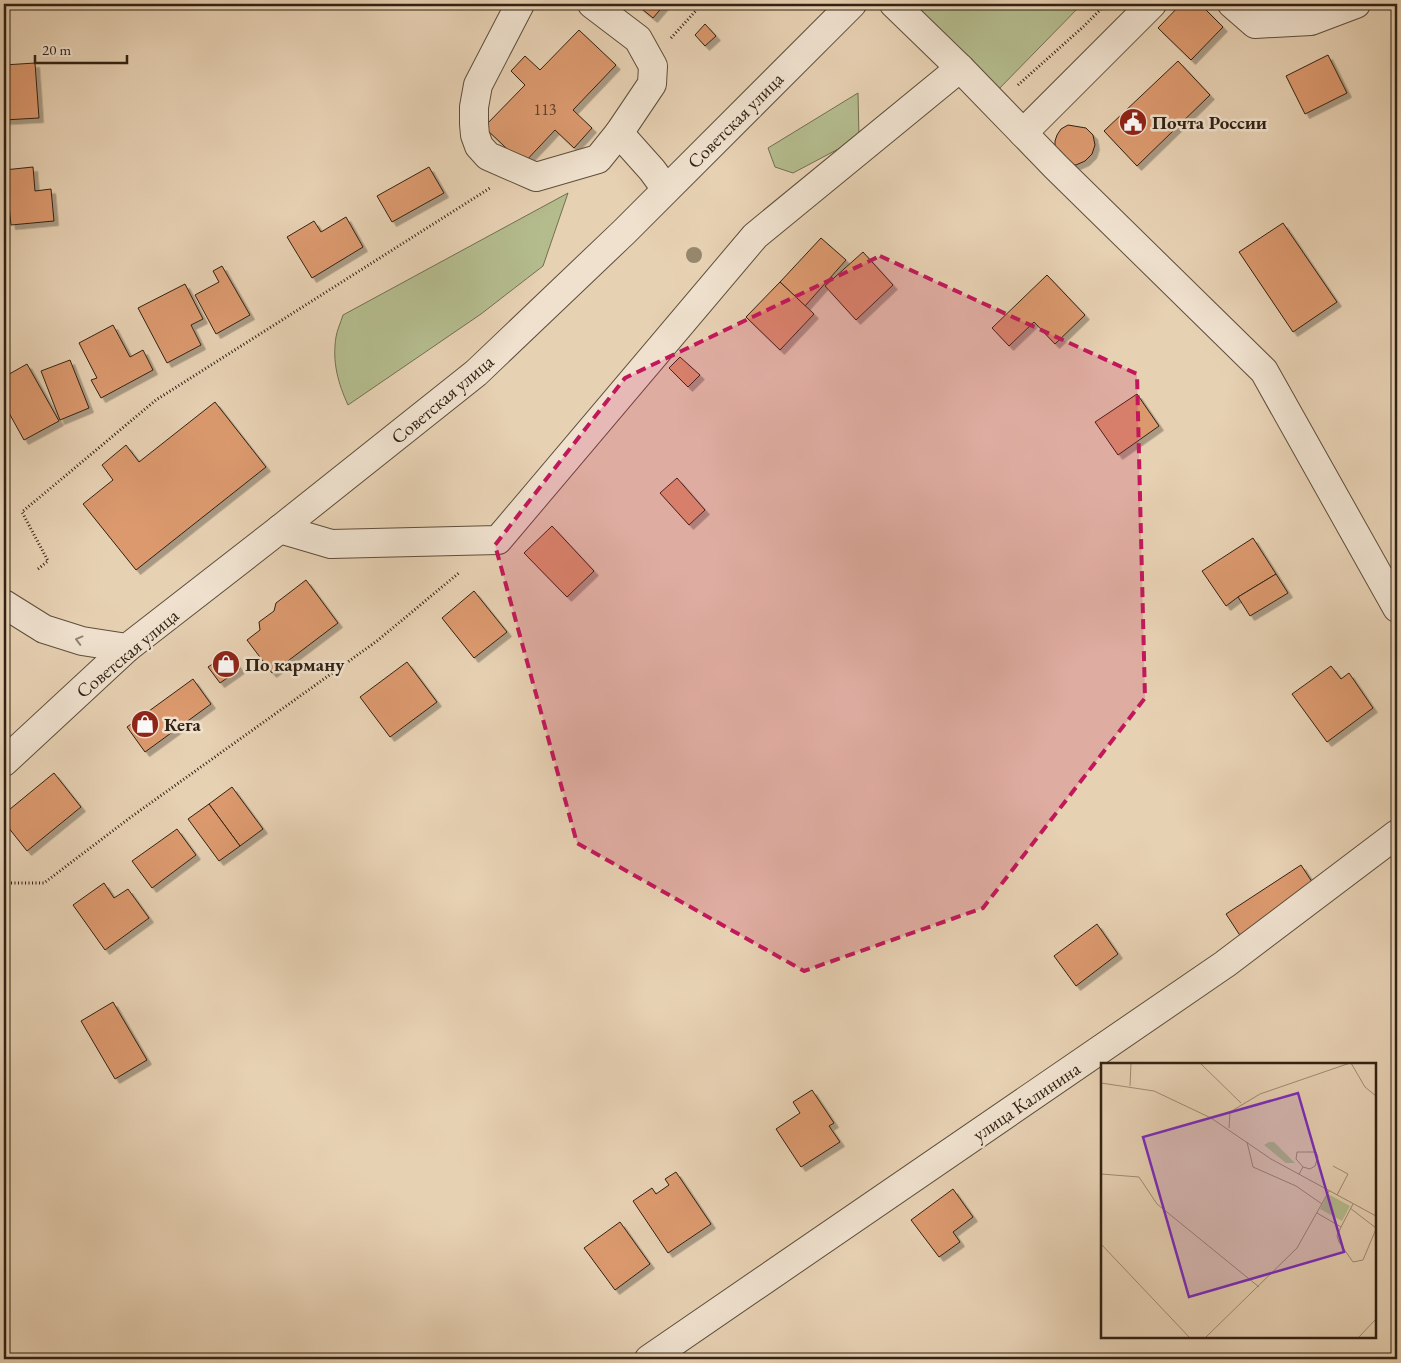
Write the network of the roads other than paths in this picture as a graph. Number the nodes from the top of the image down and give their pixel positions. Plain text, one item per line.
1 (520, 4) edge
2 (592, 4) edge
3 (852, 4) edge
4 (894, 4) edge
5 (1152, 4) edge
6 (1232, 4) edge
7 (1356, 4) edge
8 (960, 68) junction
9 (619, 133) junction
10 (1023, 133) junction
11 (666, 189) junction
12 (280, 529) junction
13 (4, 604) edge
14 (1397, 608) edge
15 (127, 648) junction
16 (4, 762) edge
17 (1397, 834) edge
18 (649, 1359) edge

1 - 9 street
2 - 9 street
3 - 11 street, Советская улица
4 - 8 street
5 - 10 street
6 - 7 street
8 - 10 street
8 - 12 street
9 - 11 street
10 - 14 street
11 - 12 street, Советская улица
12 - 15 street, Советская улица
15 -> 13 street
15 - 16 street, Советская улица
17 - 18 street, улица Калинина

